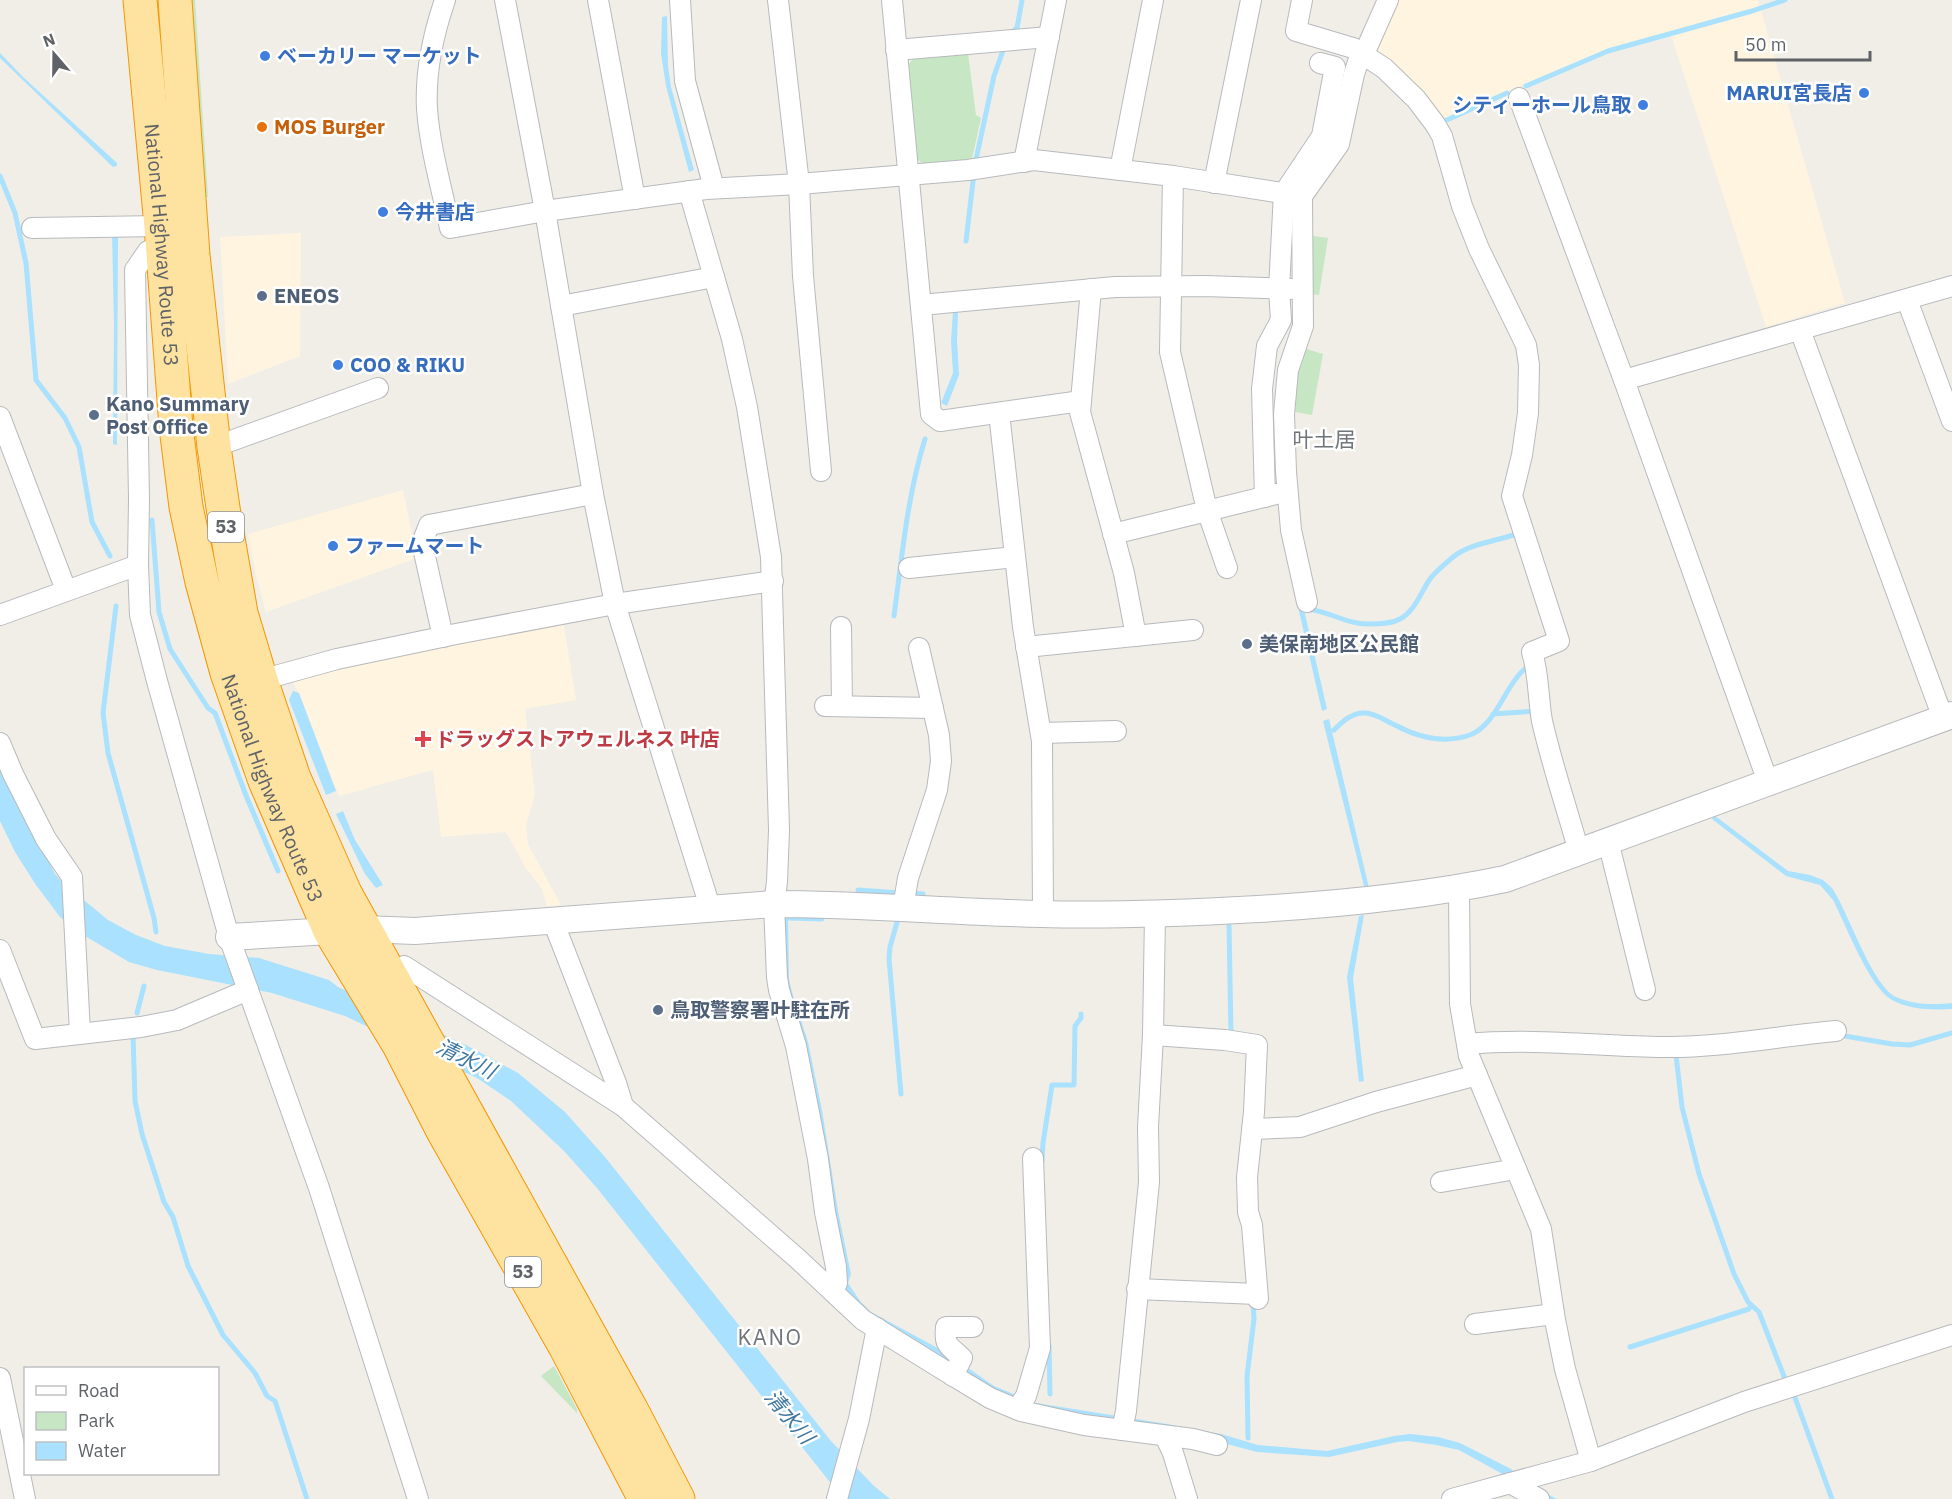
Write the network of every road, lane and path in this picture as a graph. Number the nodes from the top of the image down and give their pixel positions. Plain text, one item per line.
1 (175, 0) edge
2 (445, 0) edge
3 (505, 0) edge
4 (598, 0) edge
5 (680, 0) edge
6 (778, 0) edge
7 (892, 0) edge
8 (1056, 0) edge
9 (1153, 0) edge
10 (1251, 0) edge
11 (1302, 0) edge
12 (1388, 0) edge
13 (140, 8) edge
14 (1049, 37) junction
15 (896, 50) junction
16 (1364, 54) junction
17 (1320, 63) dead end
18 (1519, 98) dead end
19 (1024, 162) junction
20 (1120, 170) junction
21 (908, 175) junction
22 (1173, 176) junction
23 (1214, 183) junction
24 (800, 184) junction
25 (714, 188) junction
26 (689, 191) junction
27 (1293, 194) junction
28 (635, 199) junction
29 (545, 211) junction
30 (32, 228) dead end
31 (161, 236) junction
32 (714, 277) junction
33 (1172, 286) junction
34 (1952, 286) edge
35 (1091, 289) junction
36 (1280, 289) junction
37 (1303, 289) junction
38 (1908, 300) junction
39 (921, 305) junction
40 (561, 306) junction
41 (1800, 330) junction
42 (1624, 380) junction
43 (378, 387) dead end
44 (1081, 401) junction
45 (999, 413) junction
46 (0, 417) edge
47 (1952, 421) edge
48 (214, 447) junction
49 (821, 471) dead end
50 (1288, 492) junction
51 (593, 494) junction
52 (1265, 497) junction
53 (1207, 510) junction
54 (1113, 534) junction
55 (1015, 557) junction
56 (138, 565) junction
57 (909, 568) dead end
58 (1227, 568) dead end
59 (773, 581) junction
60 (66, 590) junction
61 (1307, 602) dead end
62 (615, 604) junction
63 (0, 615) edge
64 (841, 627) dead end
65 (1193, 630) dead end
66 (1136, 636) junction
67 (443, 637) junction
68 (1026, 647) junction
69 (919, 648) dead end
70 (261, 680) junction
71 (933, 708) junction
72 (1947, 716) edge
73 (1116, 731) dead end
74 (1041, 733) junction
75 (0, 743) edge
76 (1768, 782) junction
77 (1608, 841) junction
78 (1579, 852) junction
79 (1460, 889) junction
80 (774, 904) junction
81 (710, 908) junction
82 (903, 908) junction
83 (1043, 914) junction
84 (1155, 915) junction
85 (553, 921) junction
86 (364, 929) junction
87 (330, 931) junction
88 (229, 937) junction
89 (0, 950) edge
90 (404, 966) dead end
91 (248, 990) junction
92 (1645, 990) dead end
93 (1836, 1031) dead end
94 (406, 1032) junction
95 (80, 1033) junction
96 (1153, 1035) junction
97 (1467, 1044) junction
98 (1477, 1075) junction
99 (623, 1106) junction
100 (1252, 1129) junction
101 (1033, 1158) dead end
102 (1516, 1169) junction
103 (1441, 1182) dead end
104 (1137, 1289) junction
105 (833, 1291) junction
106 (1554, 1314) junction
107 (1475, 1324) dead end
108 (973, 1327) dead end
109 (877, 1329) junction
110 (1952, 1335) edge
111 (953, 1376) junction
112 (0, 1378) edge
113 (1017, 1409) junction
114 (1122, 1430) junction
115 (1165, 1436) junction
116 (1217, 1445) dead end
117 (1591, 1461) junction
118 (1510, 1483) junction
119 (25, 1499) edge
120 (418, 1499) edge
121 (645, 1499) edge
122 (678, 1499) edge
123 (837, 1499) edge
124 (1187, 1499) edge
125 (1452, 1499) edge
126 (1539, 1499) edge

1 - 48 highway, National Highway Route 53 / 53
2 - 29 street
3 - 29 street
4 - 28 street
5 - 25 street
6 - 24 street
7 - 15 street
8 - 14 street
9 - 20 street
10 - 23 street
11 - 16 street
12 - 16 street
13 - 31 highway, National Highway Route 53 / 53
14 - 15 street
14 - 19 street
15 - 21 street
16 - 27 street
16 - 78 street
17 - 27 street
18 - 42 street
19 - 20 street
19 - 21 street
20 - 22 street
21 - 24 street
21 - 39 street
22 - 23 street
22 - 33 street
23 - 27 street
24 - 25 street
24 - 49 street
25 - 26 street
26 - 28 street
26 - 32 street
27 - 36 street
27 - 37 street
28 - 29 street
29 - 40 street
30 - 31 street
31 - 56 street
31 - 87 highway, National Highway Route 53 / 53
32 - 40 street
32 - 59 street
33 - 35 street
33 - 36 street
33 - 53 street
34 - 38 street
35 - 39 street
35 - 44 street
36 - 37 street
36 - 52 street
37 - 50 street
38 - 41 street
38 - 47 street
39 - 45 street
40 - 51 street
41 - 42 street
41 - 72 street
42 - 76 street
43 - 48 street
44 - 45 street
44 - 54 street
45 - 55 street
46 - 60 street
48 - 70 highway, National Highway Route 53 / 53
50 - 52 street
50 - 61 street
51 - 62 street
51 - 67 street
52 - 53 street
53 - 54 street
53 - 58 street
54 - 66 street
55 - 57 street
55 - 68 street
56 - 60 street
56 - 88 street
59 - 62 street
59 - 80 street
60 - 63 street
62 - 67 street
62 - 81 street
64 - 71 street
65 - 66 street
66 - 68 street
67 - 70 street
68 - 74 street
69 - 71 street
70 - 86 highway, National Highway Route 53 / 53
71 - 82 street
72 - 76 street
73 - 74 street
74 - 83 street
75 - 95 street
76 - 77 street
77 - 78 street
77 - 92 street
78 - 79 street
79 - 84 street
79 - 97 street
80 - 81 street
80 - 82 street
80 - 105 street
81 - 85 street
82 - 83 street
83 - 84 street
84 - 96 street
85 - 86 street
85 - 99 street
86 - 87 street
86 - 94 highway, National Highway Route 53 / 53
87 - 88 street
87 - 94 highway, National Highway Route 53 / 53
88 - 91 street
89 - 95 street
90 - 99 street
91 - 95 street
91 - 120 street
93 - 97 street
94 - 121 highway, National Highway Route 53 / 53
94 - 122 highway, National Highway Route 53 / 53
96 - 100 street
96 - 104 street
97 - 98 street
98 - 100 street
98 - 102 street
99 - 105 street
100 - 104 street
101 - 113 street
102 - 103 street
102 - 106 street
104 - 114 street
105 - 109 street
106 - 107 street
106 - 117 street
108 - 111 street
109 - 111 street
109 - 123 street
110 - 117 street
111 - 113 street
112 - 119 street
113 - 114 street
114 - 115 street
115 - 116 street
115 - 124 street
117 - 118 street
118 - 125 street
118 - 126 street

